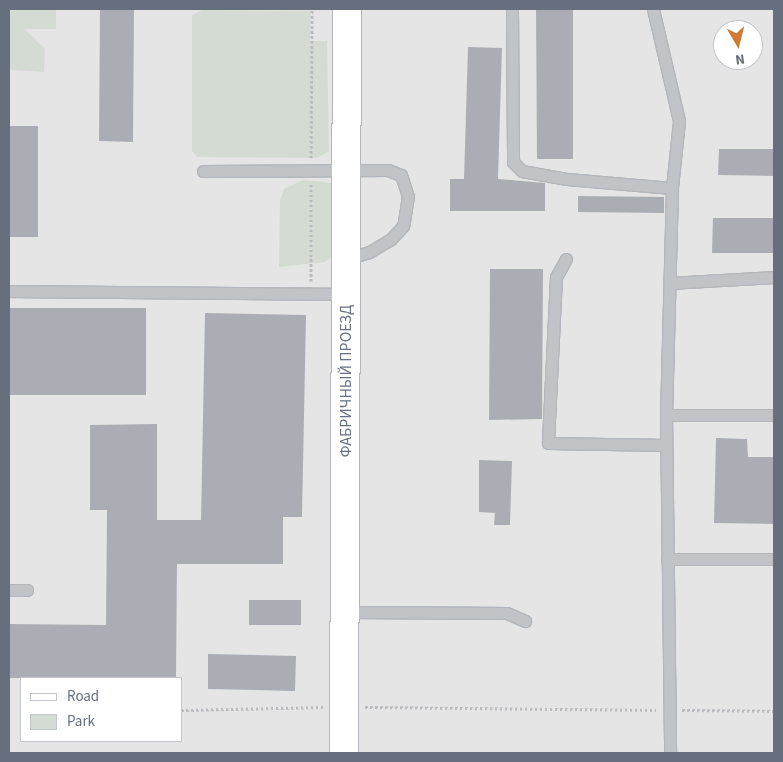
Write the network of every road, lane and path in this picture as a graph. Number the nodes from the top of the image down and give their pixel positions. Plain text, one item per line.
1 (312, 9) edge
2 (347, 9) edge
3 (512, 9) edge
4 (653, 9) edge
5 (311, 170) junction
6 (347, 170) junction
7 (203, 171) dead end
8 (672, 188) junction
9 (346, 259) junction
10 (566, 259) dead end
11 (774, 277) edge
12 (670, 283) junction
13 (9, 291) edge
14 (311, 294) junction
15 (346, 294) junction
16 (666, 415) junction
17 (774, 416) edge
18 (666, 445) junction
19 (667, 559) junction
20 (774, 559) edge
21 (9, 590) edge
22 (27, 590) dead end
23 (346, 612) junction
24 (525, 621) dead end
25 (345, 706) junction
26 (182, 710) edge
27 (670, 710) junction
28 (774, 711) edge
29 (344, 753) edge
30 (670, 753) edge

1 - 5 path
2 - 6 street, ФАБРИЧНЫЙ ПРОЕЗД
3 - 8 lane
4 - 8 lane
5 - 6 lane
5 - 7 lane
5 - 14 path
6 - 9 street, ФАБРИЧНЫЙ ПРОЕЗД
6 - 9 lane
8 - 12 lane
9 - 15 street, ФАБРИЧНЫЙ ПРОЕЗД
10 - 18 lane
11 - 12 lane
12 - 16 lane
13 - 14 lane
14 - 15 lane
15 - 23 street, ФАБРИЧНЫЙ ПРОЕЗД
16 - 17 lane
16 - 18 lane
18 - 19 lane
19 - 20 lane
19 - 27 lane
21 - 22 lane
23 - 24 lane
23 - 25 street, ФАБРИЧНЫЙ ПРОЕЗД
25 - 26 path
25 - 27 path
25 - 29 street, ФАБРИЧНЫЙ ПРОЕЗД
27 - 28 path
27 - 30 lane

